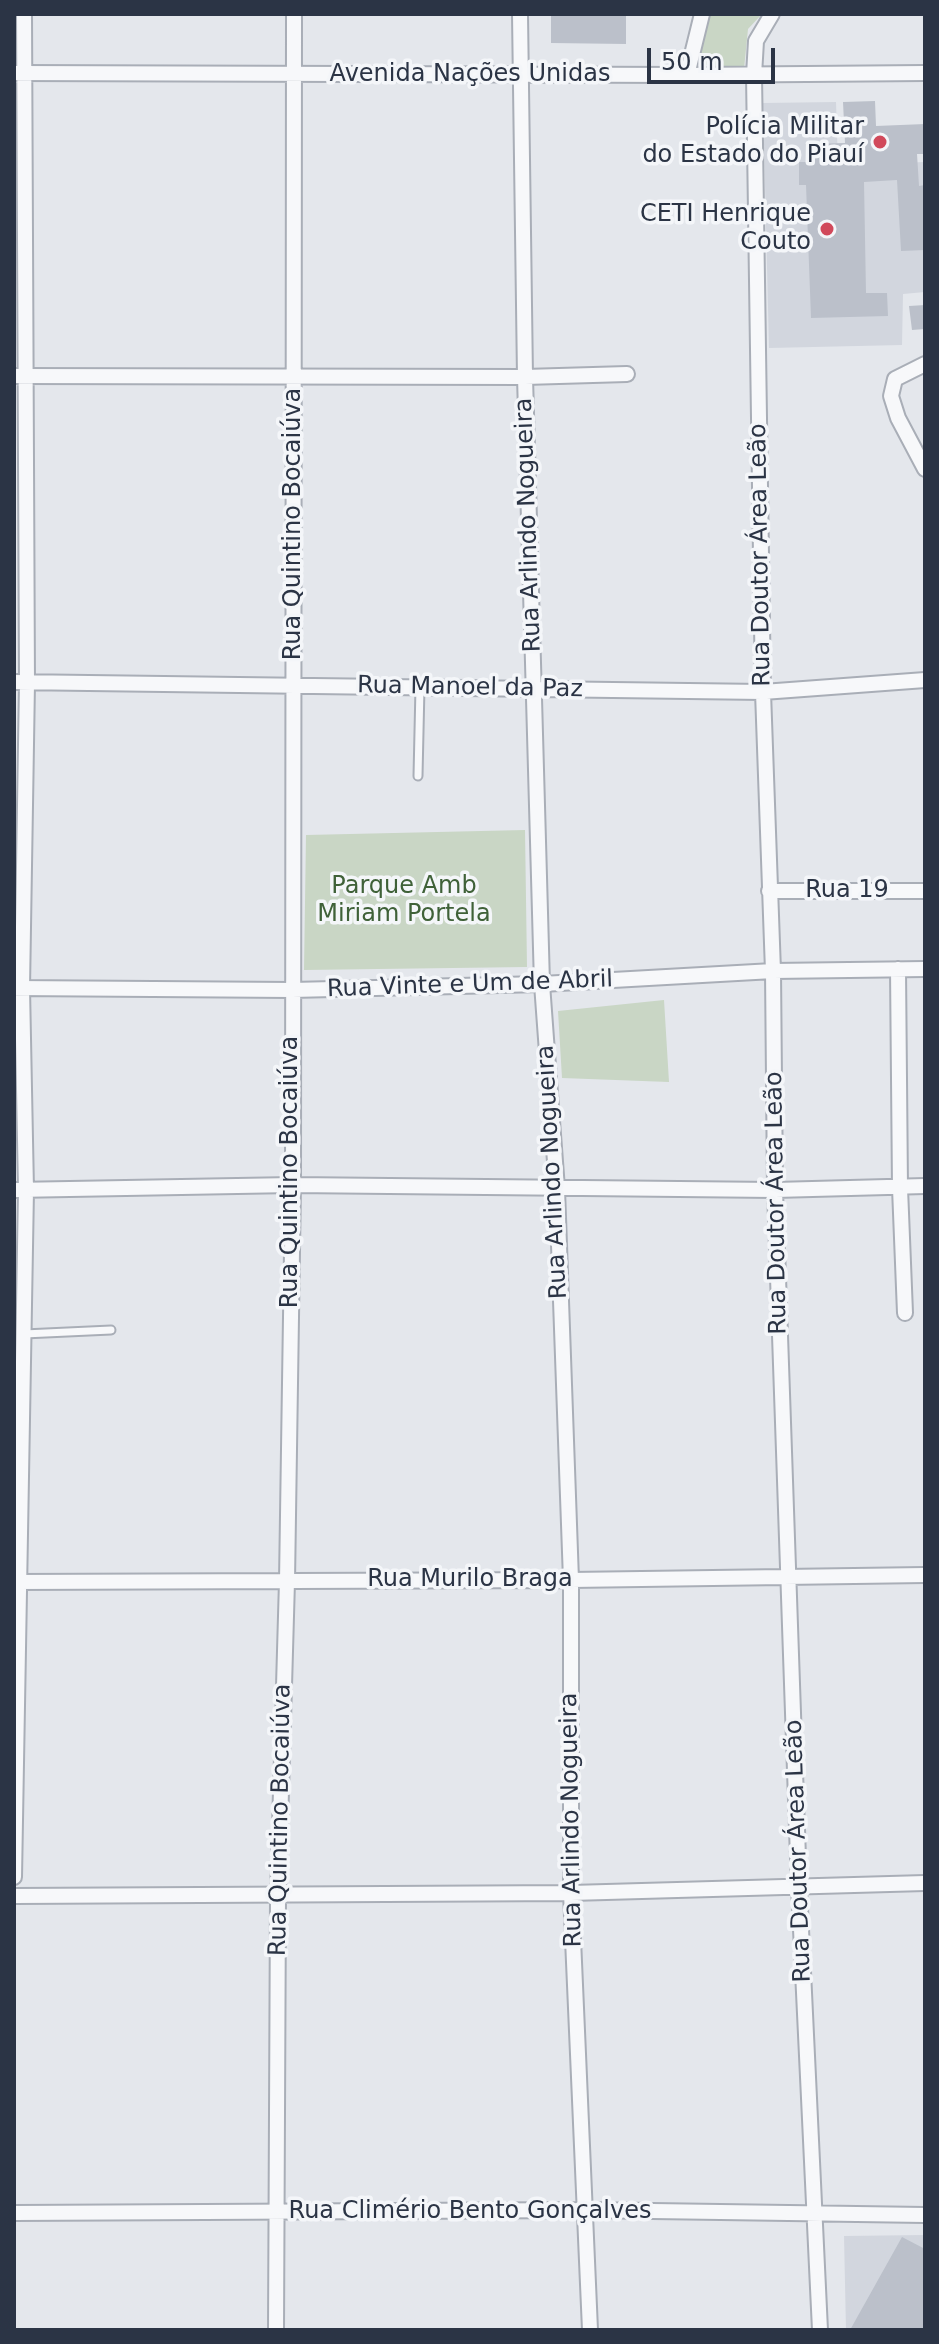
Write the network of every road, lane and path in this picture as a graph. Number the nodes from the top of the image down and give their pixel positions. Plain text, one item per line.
1 (24, 14) edge
2 (294, 14) edge
3 (520, 14) edge
4 (702, 14) edge
5 (772, 14) edge
6 (18, 73) edge
7 (925, 73) edge
8 (294, 74) junction
9 (521, 75) junction
10 (687, 75) junction
11 (754, 75) junction
12 (925, 364) edge
13 (627, 374) dead end
14 (20, 376) edge
15 (294, 376) junction
16 (525, 377) junction
17 (925, 469) edge
18 (925, 680) edge
19 (21, 682) edge
20 (293, 685) junction
21 (420, 687) junction
22 (534, 689) junction
23 (763, 692) junction
24 (418, 776) dead end
25 (769, 891) junction
26 (925, 891) edge
27 (898, 969) junction
28 (925, 969) edge
29 (773, 971) junction
30 (542, 984) junction
31 (18, 988) edge
32 (292, 990) junction
33 (293, 1185) junction
34 (925, 1186) edge
35 (900, 1188) junction
36 (557, 1189) junction
37 (20, 1190) edge
38 (775, 1190) junction
39 (905, 1313) dead end
40 (111, 1330) dead end
41 (24, 1334) junction
42 (925, 1575) edge
43 (789, 1578) junction
44 (571, 1580) junction
45 (287, 1581) junction
46 (17, 1582) edge
47 (14, 1877) edge
48 (925, 1883) edge
49 (799, 1887) junction
50 (571, 1893) junction
51 (14, 1896) edge
52 (278, 1896) junction
53 (584, 2210) junction
54 (14, 2213) edge
55 (278, 2213) junction
56 (813, 2213) junction
57 (925, 2215) edge
58 (276, 2330) edge
59 (590, 2330) edge
60 (820, 2330) edge

1 - 6 street
2 - 8 street, Rua Quintino Bocaiúva
3 - 9 street, Rua Arlindo Nogueira
4 - 10 street
5 - 11 street, Rua Doutor Área Leão
6 - 8 street, Avenida Nações Unidas
6 - 14 street
7 - 11 street, Avenida Nações Unidas
8 - 9 street, Avenida Nações Unidas
8 - 15 street, Rua Quintino Bocaiúva
9 - 10 street, Avenida Nações Unidas
9 - 16 street, Rua Arlindo Nogueira
10 - 11 street, Avenida Nações Unidas
11 - 23 street, Rua Doutor Área Leão
12 - 17 street
13 - 16 street
14 - 15 street
14 - 19 street
15 - 16 street
15 - 20 street, Rua Quintino Bocaiúva
16 - 22 street, Rua Arlindo Nogueira
18 - 23 street, Rua Manoel da Paz
19 - 20 street, Rua Manoel da Paz
19 - 31 street
20 - 21 street, Rua Manoel da Paz
20 - 32 street, Rua Quintino Bocaiúva
21 - 22 street, Rua Manoel da Paz
21 - 24 lane
22 - 23 street, Rua Manoel da Paz
22 - 30 street, Rua Arlindo Nogueira
23 - 25 street, Rua Doutor Área Leão
25 - 26 street, Rua 19
25 - 29 street, Rua Doutor Área Leão
27 - 28 street, Rua Vinte e Um de Abril
27 - 29 street, Rua Vinte e Um de Abril
27 - 35 street
29 - 30 street, Rua Vinte e Um de Abril
29 - 38 street, Rua Doutor Área Leão
30 - 32 street, Rua Vinte e Um de Abril
30 - 36 street, Rua Arlindo Nogueira
31 - 32 street, Rua Vinte e Um de Abril
31 - 37 street
32 - 33 street, Rua Quintino Bocaiúva
33 - 36 street
33 - 37 street
33 - 45 street, Rua Quintino Bocaiúva
34 - 35 street
35 - 38 street
35 - 39 street
36 - 38 street
36 - 44 street, Rua Arlindo Nogueira
37 - 41 street
38 - 43 street, Rua Doutor Área Leão
40 - 41 lane
41 - 46 street
42 - 43 street, Rua Murilo Braga
43 - 44 street, Rua Murilo Braga
43 - 49 street, Rua Doutor Área Leão
44 - 45 street, Rua Murilo Braga
44 - 50 street, Rua Arlindo Nogueira
45 - 46 street, Rua Murilo Braga
45 - 52 street, Rua Quintino Bocaiúva
46 - 47 street
48 - 49 street
49 - 50 street
49 - 56 street, Rua Doutor Área Leão
50 - 52 street
50 - 53 street, Rua Arlindo Nogueira
51 - 52 street
52 - 55 street, Rua Quintino Bocaiúva
53 - 55 street, Rua Climério Bento Gonçalves
53 - 56 street, Rua Climério Bento Gonçalves
53 - 59 street, Rua Arlindo Nogueira
54 - 55 street, Rua Climério Bento Gonçalves
55 - 58 street, Rua Quintino Bocaiúva
56 - 57 street, Rua Climério Bento Gonçalves
56 - 60 street, Rua Doutor Área Leão

